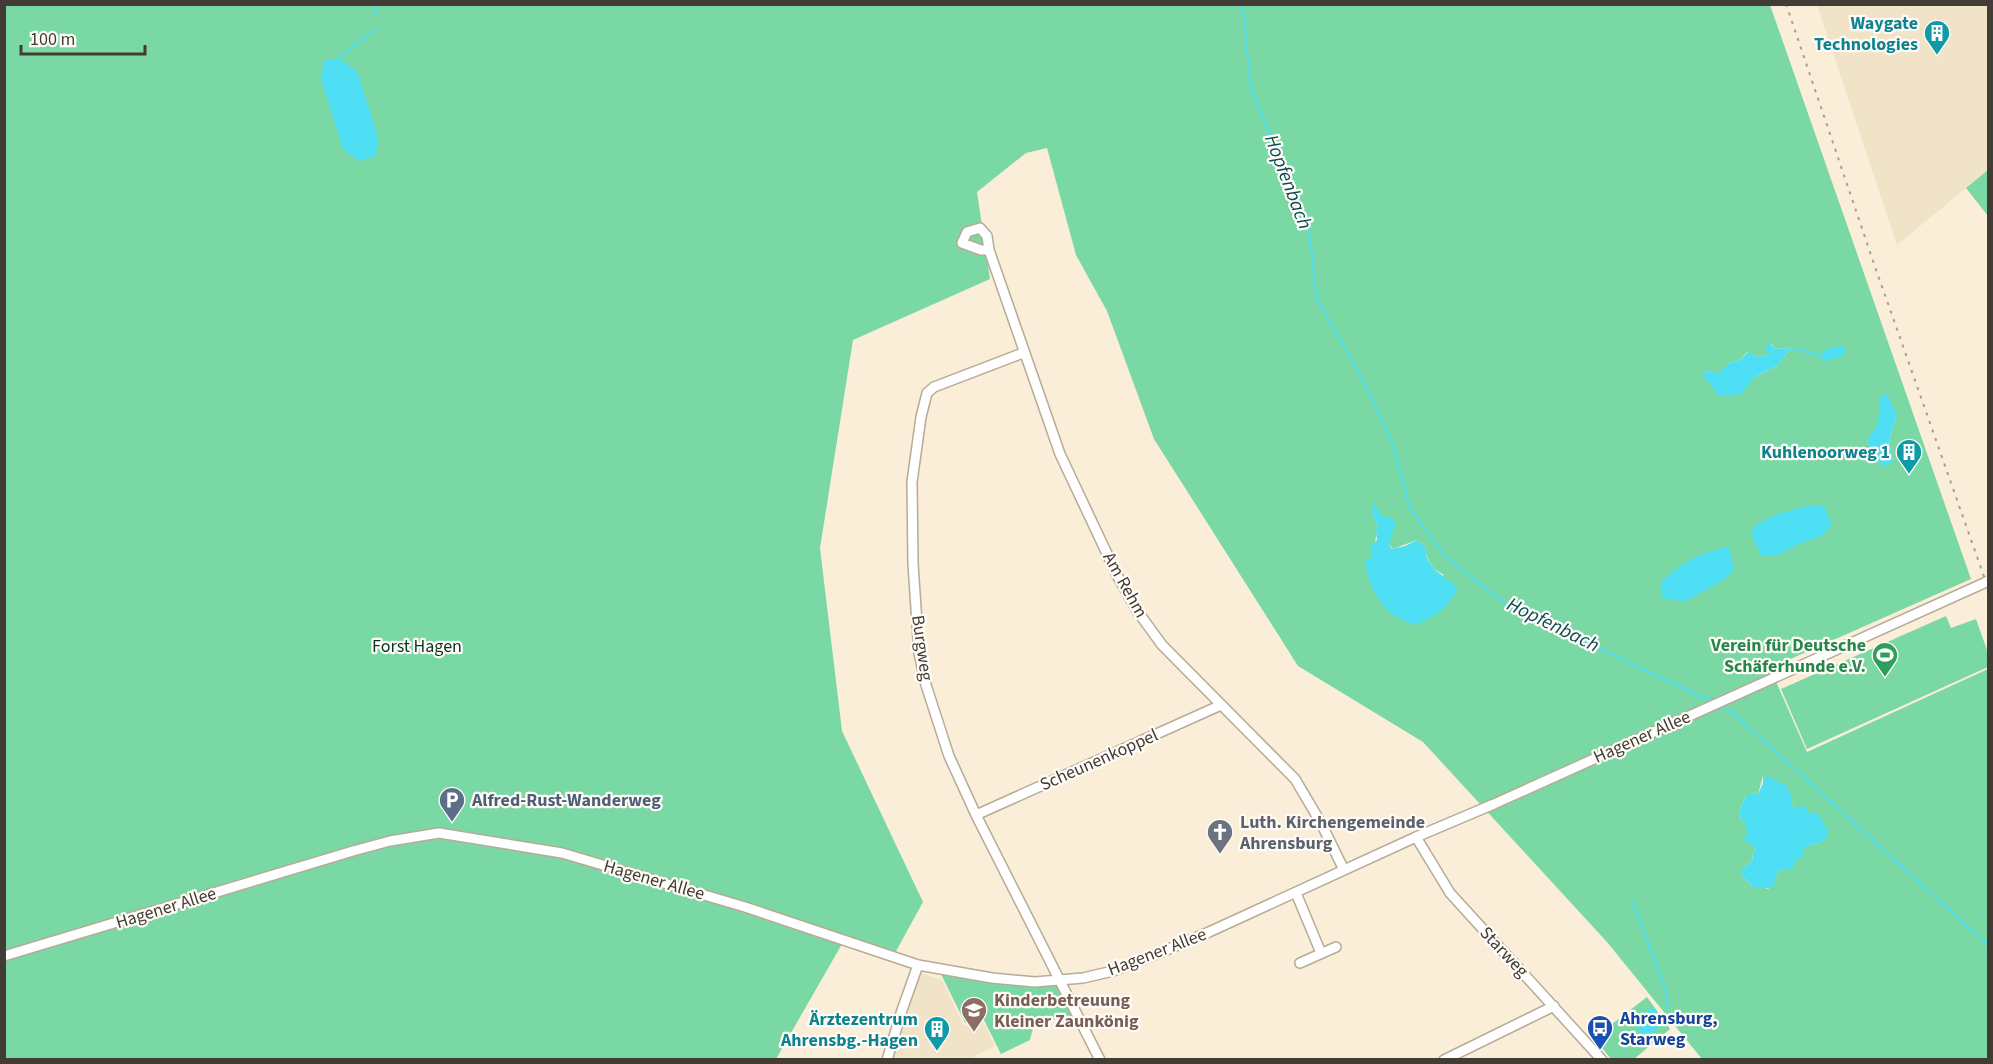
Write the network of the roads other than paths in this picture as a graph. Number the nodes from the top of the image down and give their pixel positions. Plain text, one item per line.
1 (989, 250) dead end
2 (1023, 353) junction
3 (1985, 583) edge
4 (1221, 705) junction
5 (976, 815) junction
6 (1416, 837) junction
7 (1344, 870) junction
8 (1296, 893) junction
9 (1336, 947) dead end
10 (1321, 953) junction
11 (4, 956) edge
12 (1300, 963) dead end
13 (918, 964) junction
14 (1061, 980) junction
15 (1554, 1006) junction
16 (887, 1059) edge
17 (1100, 1059) edge
18 (1444, 1059) edge
19 (1602, 1059) edge

1 - 2 street, Am Rehm
2 - 4 street, Am Rehm
2 - 5 street, Burgweg
3 - 6 street, Hagener Allee
4 - 5 street, Scheunenkoppel
4 - 7 street, Am Rehm
5 - 14 street, Burgweg
6 - 7 street, Hagener Allee
6 - 15 street, Starweg
7 - 8 street, Hagener Allee
8 - 10 street
8 - 14 street, Hagener Allee
9 - 10 street
10 - 12 street
11 - 13 street, Hagener Allee
13 - 14 street, Hagener Allee
13 - 16 street
14 - 17 street, Burgweg
15 - 18 street
15 - 19 street, Starweg

